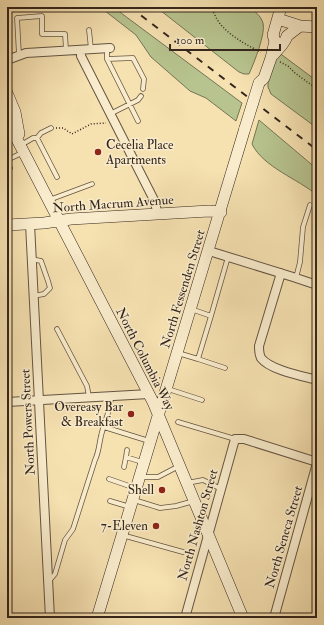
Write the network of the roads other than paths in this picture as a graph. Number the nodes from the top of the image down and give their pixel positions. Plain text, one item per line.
1 (281, 7) edge
2 (278, 19) junction
3 (300, 26) junction
4 (317, 27) edge
5 (89, 30) dead end
6 (273, 35) junction
7 (108, 48) joint
8 (80, 50) junction
9 (91, 50) junction
10 (66, 51) junction
11 (19, 55) junction
12 (269, 57) junction
13 (107, 59) junction
14 (7, 60) edge
15 (263, 71) junction
16 (143, 89) dead end
17 (7, 93) edge
18 (141, 96) dead end
19 (130, 104) junction
20 (112, 116) junction
21 (7, 120) edge
22 (138, 121) dead end
23 (51, 128) road end
24 (37, 138) junction
25 (22, 148) junction
26 (7, 161) edge
27 (7, 169) edge
28 (57, 177) dead end
29 (92, 184) dead end
30 (48, 200) junction
31 (310, 205) dead end
32 (221, 212) junction
33 (158, 214) junction
34 (59, 221) junction
35 (30, 224) junction
36 (7, 225) edge
37 (209, 251) junction
38 (228, 257) junction
39 (31, 259) junction
40 (282, 273) junction
41 (296, 278) junction
42 (317, 285) edge
43 (33, 297) junction
44 (191, 309) junction
45 (211, 316) junction
46 (57, 329) dead end
47 (178, 353) junction
48 (198, 359) junction
49 (225, 368) dead end
50 (317, 380) edge
51 (167, 389) junction
52 (148, 394) junction
53 (111, 396) junction
54 (89, 397) junction
55 (38, 400) junction
56 (202, 400) dead end
57 (7, 402) edge
58 (159, 416) junction
59 (178, 422) dead end
60 (104, 427) junction
61 (235, 439) junction
62 (151, 441) junction
63 (127, 450) dead end
64 (126, 458) junction
65 (317, 462) edge
66 (145, 463) junction
67 (179, 466) junction
68 (124, 467) dead end
69 (140, 477) junction
70 (109, 479) dead end
71 (186, 483) junction
72 (221, 489) junction
73 (133, 498) junction
74 (110, 501) dead end
75 (194, 501) junction
76 (122, 535) junction
77 (208, 536) junction
78 (183, 552) dead end
79 (48, 582) junction
80 (50, 618) edge
81 (97, 618) edge
82 (185, 618) edge
83 (243, 618) edge
84 (274, 618) edge

1 - 2 street, North Fessenden Street
2 - 3 street
2 - 6 street, North Fessenden Street
3 - 4 street
3 - 12 street
5 - 9 lane
6 - 12 street, North Fessenden Street
6 - 15 street, North Fessenden Street
7 - 9 street
7 - 13 lane
8 - 9 street
8 - 10 street
8 - 20 street
10 - 11 street
10 - 11 lane
11 - 14 street
12 - 15 street, North Fessenden Street
13 - 16 lane
13 - 19 lane
15 - 32 street, North Fessenden Street, bridge
17 - 25 street
18 - 19 lane
19 - 20 lane
19 - 22 lane
20 - 33 street
21 - 25 street, North Columbia Way
23 - 24 lane
24 - 25 lane
24 - 28 lane
25 - 26 lane
25 - 30 street, North Columbia Way
26 - 27 lane
29 - 30 lane
30 - 34 street, North Columbia Way
31 - 41 lane
32 - 33 street, North Macrum Avenue
32 - 37 street, North Fessenden Street
33 - 34 street, North Macrum Avenue
34 - 35 street, North Macrum Avenue
34 - 52 street, North Columbia Way
35 - 36 street, North Macrum Avenue
35 - 39 street, North Powers Street
37 - 38 street
37 - 44 street, North Fessenden Street
38 - 40 street
38 - 45 lane
39 - 43 street, North Powers Street
39 - 43 lane
40 - 41 street
40 - 50 street
41 - 42 street
43 - 55 street, North Powers Street
44 - 45 lane
44 - 47 street, North Fessenden Street
45 - 48 lane
46 - 54 lane
47 - 48 lane
47 - 51 street, North Fessenden Street
48 - 49 lane
51 - 56 lane
51 - 58 street, North Fessenden Street
52 - 53 street
52 - 58 street, North Columbia Way
53 - 54 street
53 - 60 lane
54 - 55 street
55 - 57 street
55 - 79 street, North Powers Street
58 - 62 street, North Fessenden Street
58 - 67 street, North Columbia Way
59 - 61 lane
60 - 62 lane
60 - 79 lane
61 - 65 street
61 - 72 street, North Nashton Street
62 - 66 street, North Fessenden Street
63 - 64 lane
64 - 66 lane
64 - 68 lane
65 - 84 street, North Seneca Street
66 - 69 street, North Fessenden Street
67 - 69 lane
67 - 71 street, North Columbia Way
69 - 73 street, North Fessenden Street
70 - 73 lane
71 - 72 lane
71 - 75 street, North Columbia Way
72 - 77 street, North Nashton Street
73 - 74 lane
73 - 75 lane
73 - 76 street, North Fessenden Street
75 - 77 street, North Columbia Way
76 - 78 lane
76 - 81 street, North Fessenden Street
77 - 82 street, North Nashton Street
77 - 83 street, North Columbia Way
79 - 80 street, North Powers Street

